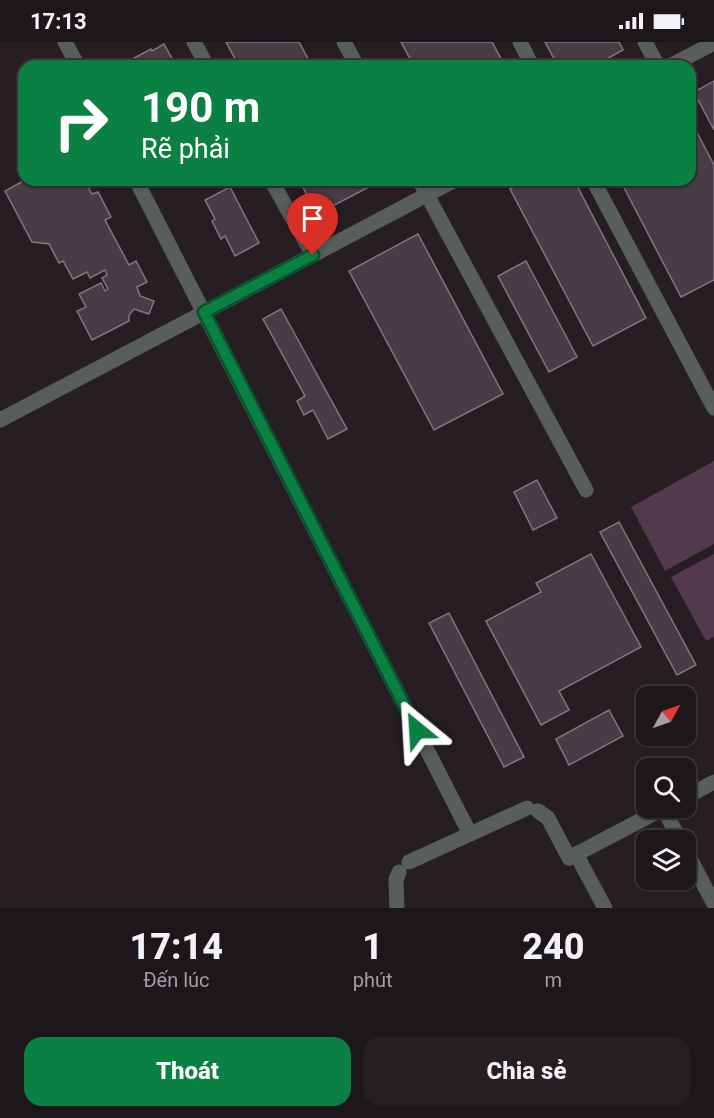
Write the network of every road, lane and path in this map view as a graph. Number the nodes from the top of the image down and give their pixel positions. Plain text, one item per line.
1 (65, 42) edge
2 (194, 42) edge
3 (344, 42) edge
4 (519, 42) edge
5 (645, 42) edge
6 (714, 43) edge
7 (75, 60) edge
8 (204, 60) edge
9 (354, 60) edge
10 (529, 60) edge
11 (655, 60) edge
12 (681, 60) edge
13 (139, 186) edge
14 (274, 186) edge
15 (422, 186) edge
16 (444, 186) edge
17 (596, 186) edge
18 (427, 195) junction
19 (313, 255) junction
20 (204, 312) junction
21 (714, 408) edge
22 (0, 420) edge
23 (586, 490) dead end
24 (714, 782) edge
25 (696, 792) edge
26 (645, 818) edge
27 (470, 834) junction
28 (576, 854) junction
29 (696, 870) edge
30 (714, 904) edge
31 (397, 908) edge
32 (604, 908) edge

1 - 7 street
2 - 8 street
3 - 9 street
4 - 10 street
5 - 11 street
6 - 12 street
13 - 20 street
14 - 19 street
15 - 18 street
16 - 18 street
17 - 21 street
18 - 19 street
18 - 23 street
19 - 20 street
20 - 22 street
20 - 27 street
24 - 25 street
26 - 28 street
27 - 28 street
27 - 31 street
28 - 32 street
29 - 30 street

